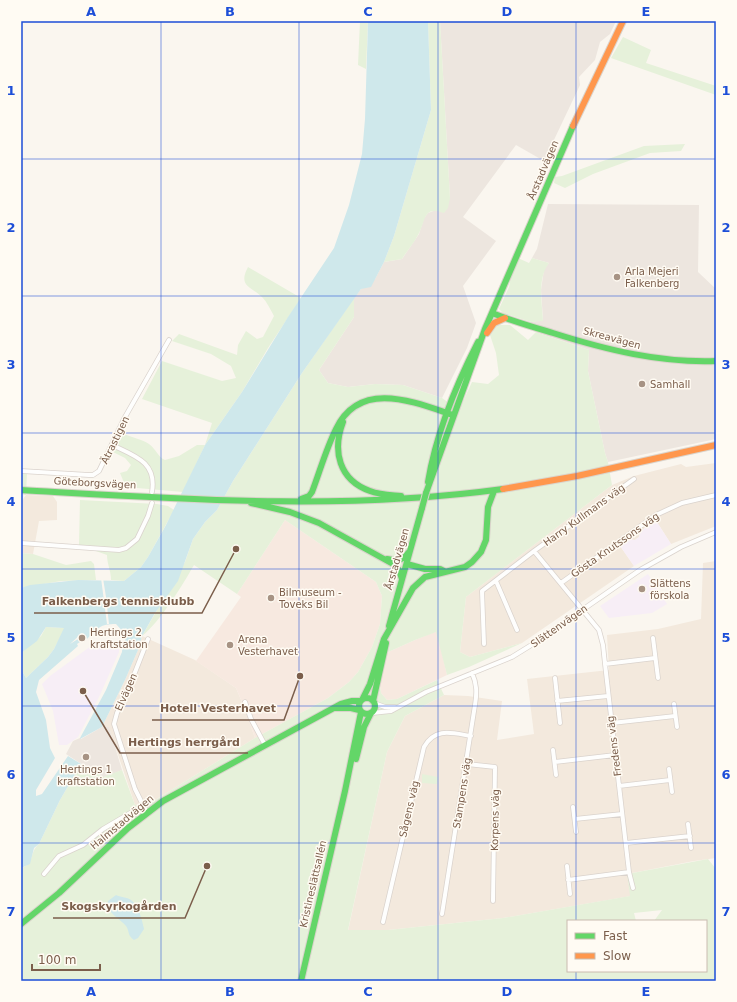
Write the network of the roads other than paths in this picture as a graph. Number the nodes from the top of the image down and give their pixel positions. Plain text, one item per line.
1 (623, 21) edge
2 (492, 313) junction
3 (505, 318) junction
4 (485, 329) junction
5 (169, 340) dead end
6 (476, 358) junction
7 (716, 361) edge
8 (450, 414) junction
9 (345, 416) junction
10 (112, 445) junction
11 (716, 445) edge
12 (21, 471) edge
13 (634, 479) dead end
14 (21, 490) edge
15 (494, 491) junction
16 (152, 492) dead end
17 (716, 496) edge
18 (410, 499) junction
19 (233, 500) junction
20 (283, 501) junction
21 (152, 503) dead end
22 (716, 532) edge
23 (21, 542) edge
24 (412, 544) junction
25 (534, 551) junction
26 (382, 557) junction
27 (407, 564) junction
28 (446, 571) junction
29 (402, 579) junction
30 (496, 580) junction
31 (561, 583) junction
32 (582, 609) junction
33 (517, 630) dead end
34 (388, 631) junction
35 (653, 638) dead end
36 (148, 639) dead end
37 (484, 644) dead end
38 (655, 658) junction
39 (605, 664) junction
40 (472, 673) junction
41 (555, 678) dead end
42 (658, 678) dead end
43 (608, 696) junction
44 (361, 700) junction
45 (557, 701) junction
46 (246, 702) dead end
47 (374, 702) junction
48 (674, 704) dead end
49 (395, 707) junction
50 (334, 708) junction
51 (360, 711) junction
52 (371, 713) junction
53 (675, 716) junction
54 (560, 723) dead end
55 (612, 723) junction
56 (677, 727) dead end
57 (471, 736) junction
58 (265, 745) junction
59 (554, 750) dead end
60 (615, 755) junction
61 (555, 762) junction
62 (467, 764) junction
63 (669, 769) dead end
64 (556, 775) dead end
65 (670, 780) junction
66 (619, 786) junction
67 (346, 791) junction
68 (672, 792) dead end
69 (142, 806) junction
70 (573, 807) dead end
71 (147, 813) junction
72 (622, 814) junction
73 (575, 819) junction
74 (688, 824) dead end
75 (576, 832) dead end
76 (690, 836) junction
77 (626, 843) junction
78 (691, 848) dead end
79 (567, 866) dead end
80 (629, 872) junction
81 (44, 874) dead end
82 (568, 880) junction
83 (633, 888) dead end
84 (570, 894) dead end
85 (493, 901) dead end
86 (442, 914) dead end
87 (383, 922) dead end
88 (21, 924) edge
89 (301, 981) edge

1 - 2 main road, Årstadvägen
2 - 3 main road, Skreavägen
2 - 4 main road, Årstadvägen
3 - 6 main road
3 - 7 main road, Skreavägen
4 - 6 main road, Årstadvägen
4 - 8 main road, Årstadvägen
5 - 10 street, Ätrastigen
6 - 8 main road, Årstadvägen
8 - 9 main road
8 - 24 main road, Årstadvägen, bridge
9 - 18 main road
9 - 20 main road
10 - 12 street, Ätrastigen
10 - 16 street
11 - 15 main road
13 - 25 street, Harry Kullmans väg
14 - 19 main road, Göteborgsvägen
15 - 18 main road
15 - 28 main road
17 - 31 street, Gösta Knutssons väg
18 - 20 main road
19 - 20 main road
19 - 26 main road
21 - 23 street
22 - 32 street, Slättenvägen
24 - 26 main road
24 - 27 main road, Årstadvägen
25 - 30 street, Harry Kullmans väg
25 - 31 street, Harry Kullmans väg
26 - 29 main road
27 - 28 main road
27 - 29 main road, Årstadvägen
28 - 34 main road
29 - 34 main road, Årstadvägen
30 - 33 street
30 - 37 street, Harry Kullmans väg
31 - 32 street, Harry Kullmans väg
32 - 39 street, Fredens väg
32 - 40 street, Slättenvägen
34 - 44 main road, Årstadvägen
34 - 47 main road, Årstadvägen
35 - 38 street
36 - 69 street, Elvägen
38 - 39 street
38 - 42 street
39 - 43 street, Fredens väg
40 - 49 street, Slättenvägen
40 - 57 street, Stampens väg
41 - 45 street
43 - 45 street
43 - 55 street, Fredens väg
44 - 47 main road
44 - 50 main road, Halmstadvägen
44 - 51 main road
45 - 54 street
46 - 58 street
47 - 49 street
47 - 52 main road
48 - 53 street
49 - 52 street, Slättenvägen
50 - 51 main road
50 - 58 main road, Halmstadvägen
51 - 52 main road
51 - 67 main road, Kristineslättsallén
52 - 67 main road, Kristineslättsallén
53 - 55 street
53 - 56 street
55 - 60 street, Fredens väg
57 - 62 street, Stampens väg
57 - 87 street, Sågens väg
58 - 71 main road, Halmstadvägen
59 - 61 street
60 - 61 street
60 - 66 street, Fredens väg
61 - 64 street
62 - 85 street, Korpens väg
62 - 86 street, Stampens väg
63 - 65 street
65 - 66 street
65 - 68 street
66 - 72 street, Fredens väg
67 - 89 main road, Kristineslättsallén
69 - 71 street, Elvägen
69 - 81 street
70 - 73 street
71 - 88 main road, Halmstadvägen
72 - 73 street
72 - 77 street, Fredens väg
73 - 75 street
74 - 76 street
76 - 77 street
76 - 78 street
77 - 80 street, Fredens väg
79 - 82 street
80 - 82 street
80 - 83 street, Fredens väg
82 - 84 street

